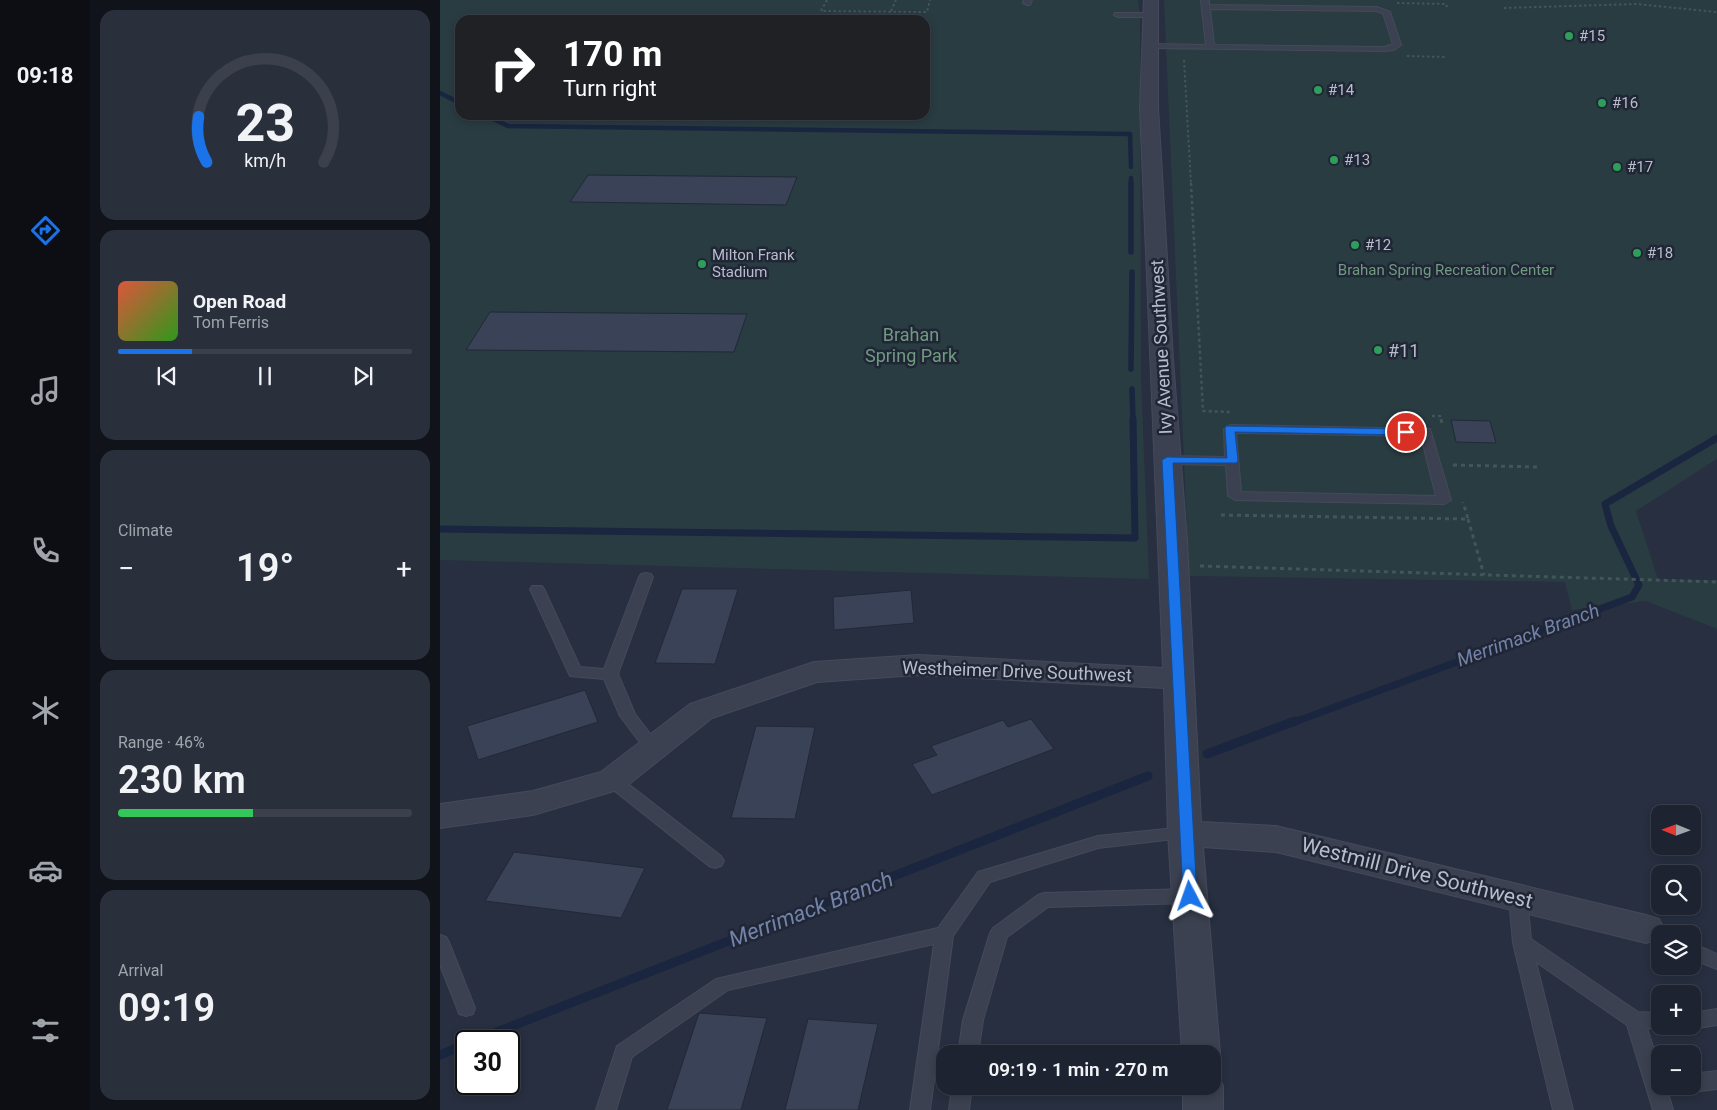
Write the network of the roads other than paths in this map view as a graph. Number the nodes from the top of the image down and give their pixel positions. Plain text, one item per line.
1 (1205, 4) edge
2 (1151, 7) edge
3 (1118, 14) dead end
4 (1151, 46) junction
5 (1210, 47) junction
6 (1167, 460) junction
7 (1232, 461) junction
8 (646, 577) dead end
9 (537, 589) dead end
10 (610, 674) junction
11 (1179, 678) junction
12 (653, 748) junction
13 (612, 780) junction
14 (440, 816) edge
15 (1185, 832) junction
16 (716, 861) dead end
17 (1190, 896) junction
18 (1518, 898) junction
19 (1651, 931) edge
20 (944, 934) junction
21 (440, 942) edge
22 (1522, 943) junction
23 (1701, 954) edge
24 (1717, 962) edge
25 (466, 1008) dead end
26 (1717, 1017) edge
27 (1635, 1020) junction
28 (1701, 1020) edge
29 (1651, 1021) edge
30 (969, 1045) edge
31 (1200, 1045) edge
32 (1651, 1067) edge
33 (1717, 1080) edge
34 (1701, 1082) edge
35 (960, 1095) edge
36 (1203, 1095) edge
37 (1660, 1095) edge
38 (606, 1110) edge
39 (920, 1110) edge
40 (958, 1110) edge
41 (1203, 1110) edge
42 (1563, 1110) edge
43 (1663, 1110) edge

1 - 5 lane
1 - 5 lane
2 - 3 lane
2 - 4 street, Ivy Avenue Southwest
4 - 5 lane
4 - 6 street, Ivy Avenue Southwest
6 - 7 lane
6 - 11 street, Ivy Avenue Southwest
7 - 7 lane
8 - 10 lane
9 - 10 lane
10 - 12 lane
11 - 12 street, Westheimer Drive Southwest
11 - 15 street, Ivy Avenue Southwest
12 - 13 street, Westheimer Drive Southwest
13 - 14 street, Westheimer Drive Southwest
13 - 16 lane
15 - 17 street, Ivy Avenue Southwest
15 - 18 street, Westmill Drive Southwest
15 - 20 lane
17 - 30 lane
17 - 31 street, Ivy Avenue Southwest
18 - 19 street, Westmill Drive Southwest
18 - 22 lane
20 - 38 lane
20 - 39 lane
21 - 25 lane
22 - 27 lane
22 - 42 lane
23 - 24 lane
26 - 28 lane
27 - 29 lane
27 - 32 lane
33 - 34 lane
35 - 40 lane
36 - 41 street
37 - 43 lane

